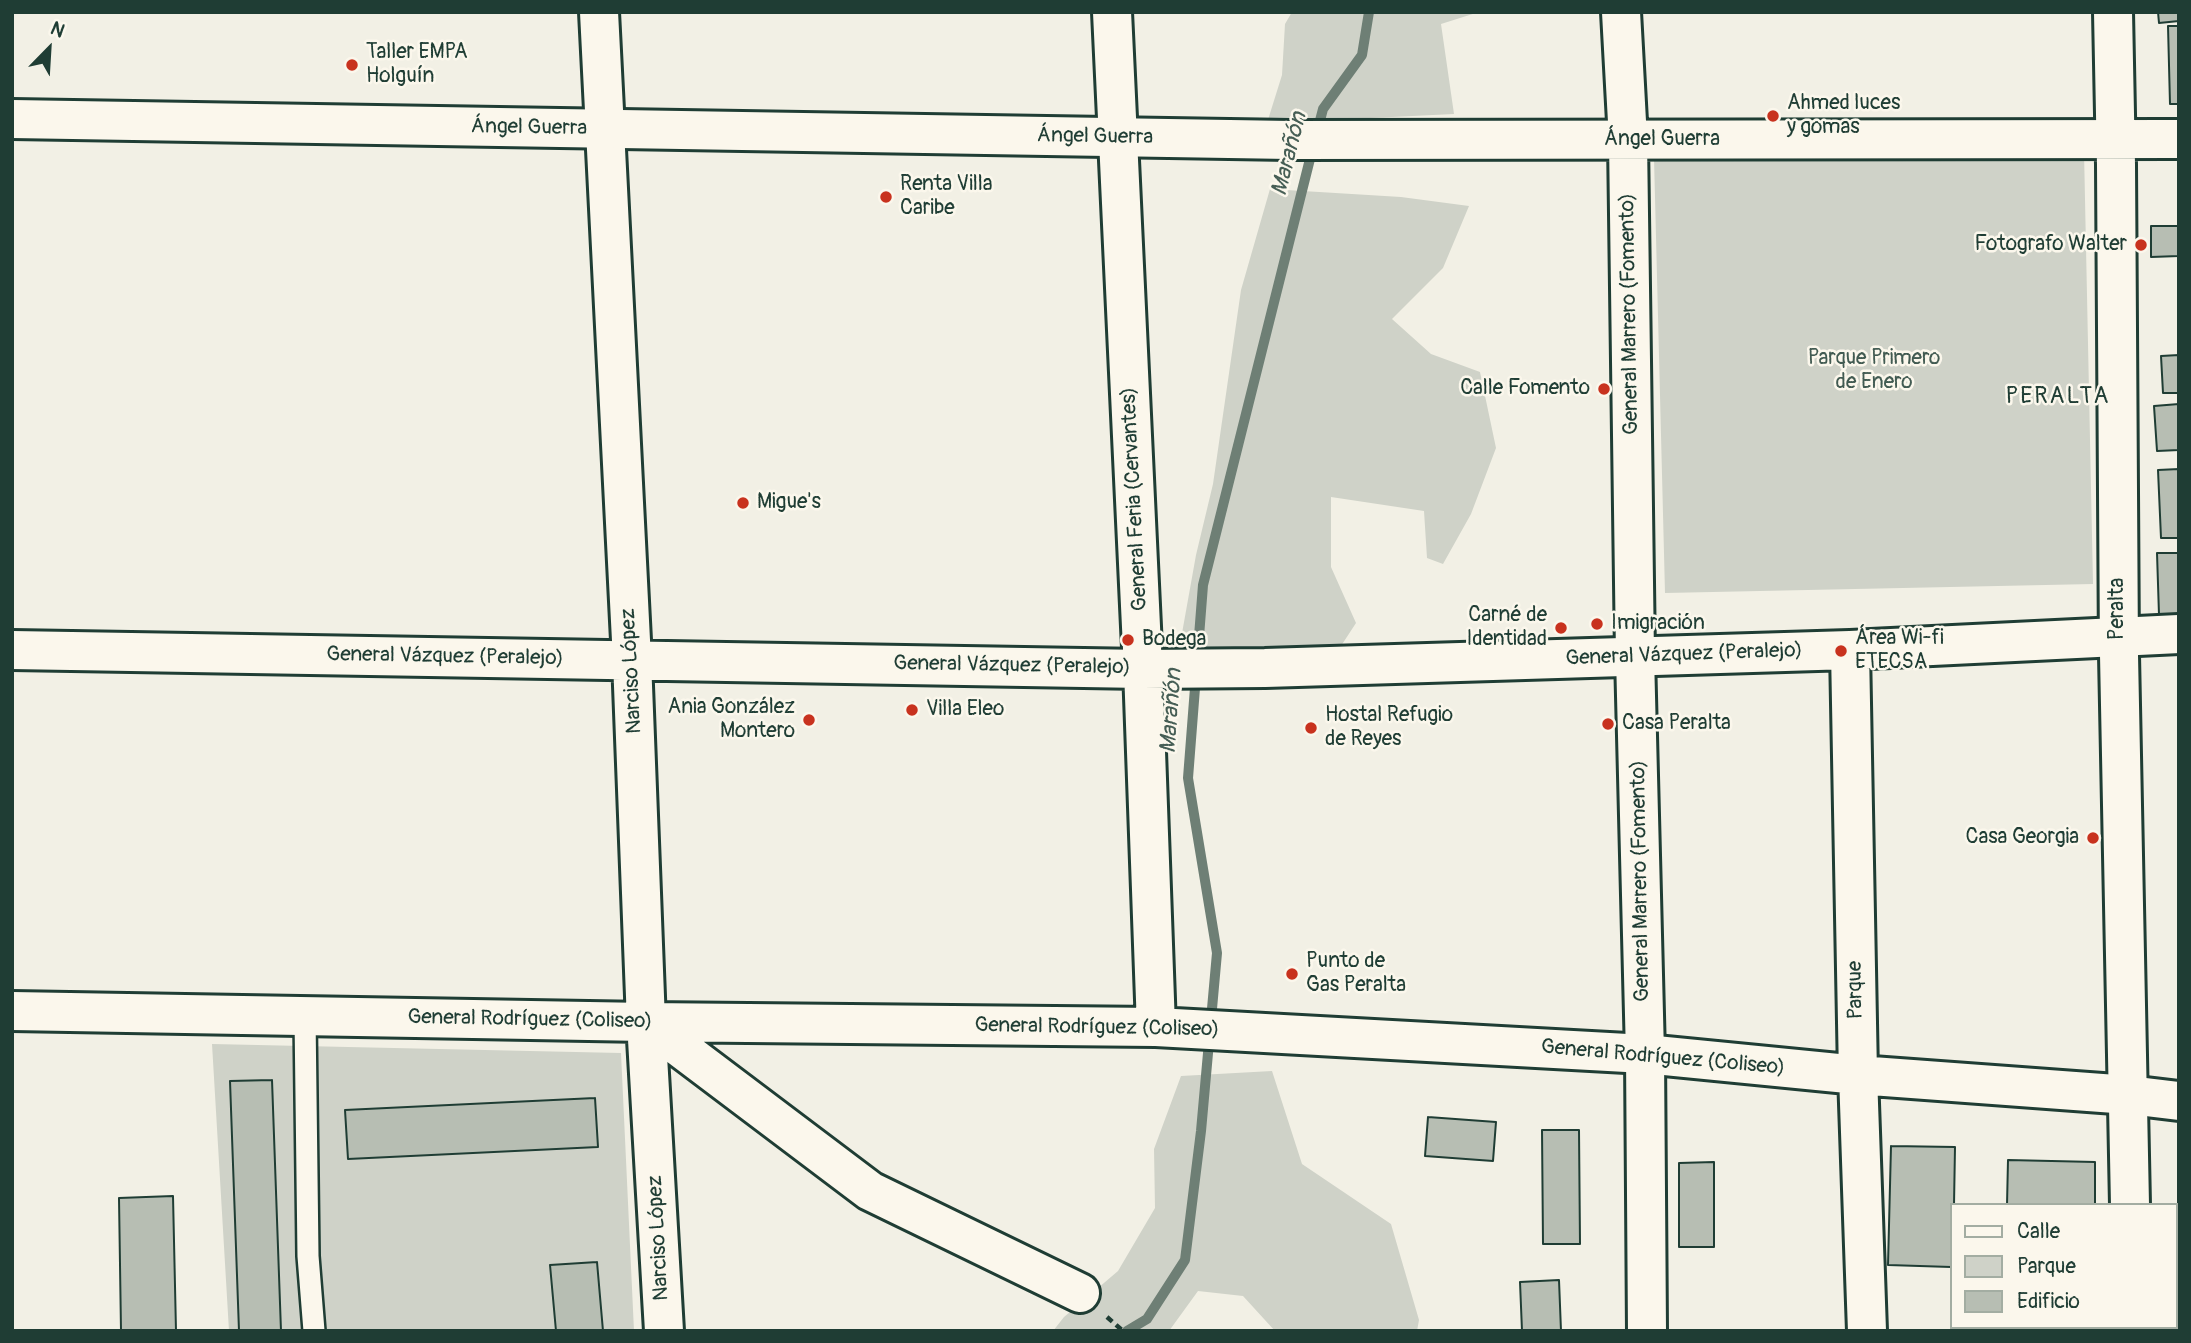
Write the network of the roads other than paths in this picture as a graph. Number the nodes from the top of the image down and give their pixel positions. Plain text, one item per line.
1 (599, 12) edge
2 (1112, 12) edge
3 (1621, 12) edge
4 (2113, 12) edge
5 (12, 119) edge
6 (604, 129) junction
7 (1117, 137) junction
8 (2179, 139) edge
9 (1628, 140) junction
10 (2116, 140) junction
11 (2179, 634) edge
12 (2118, 636) junction
13 (12, 650) edge
14 (1850, 650) junction
15 (1635, 656) junction
16 (632, 660) junction
17 (1143, 668) junction
18 (12, 1011) edge
19 (305, 1016) junction
20 (646, 1023) junction
21 (1156, 1027) junction
22 (1645, 1054) junction
23 (1858, 1075) junction
24 (2129, 1095) junction
25 (2179, 1101) edge
26 (2130, 1203) edge
27 (1080, 1293) dead end
28 (313, 1331) edge
29 (664, 1331) edge
30 (1647, 1331) edge
31 (1867, 1331) edge

1 - 6 street, Narciso López
2 - 7 street, General Feria (Cervantes)
3 - 9 street, General Marrero (Fomento)
4 - 10 street, Peralta
5 - 6 street, Ángel Guerra
6 - 7 street, Ángel Guerra
6 - 16 street, Narciso López
7 - 9 street, Ángel Guerra
7 - 17 street, General Feria (Cervantes)
8 - 10 street, Ángel Guerra
9 - 10 street, Ángel Guerra
9 - 15 street, General Marrero (Fomento)
10 - 12 street, Peralta
11 - 12 street, General Vázquez (Peralejo)
12 - 14 street, General Vázquez (Peralejo)
12 - 24 street, Peralta
13 - 16 street, General Vázquez (Peralejo)
14 - 15 street, General Vázquez (Peralejo)
14 - 23 street, Parque
15 - 17 street, General Vázquez (Peralejo)
15 - 22 street, General Marrero (Fomento)
16 - 17 street, General Vázquez (Peralejo)
16 - 20 street, Narciso López
17 - 21 street, General Feria (Cervantes)
18 - 19 street, General Rodríguez (Coliseo)
19 - 20 street, General Rodríguez (Coliseo)
19 - 28 lane
20 - 21 street, General Rodríguez (Coliseo)
20 - 27 street
20 - 29 street, Narciso López
21 - 22 street, General Rodríguez (Coliseo)
22 - 23 street, General Rodríguez (Coliseo)
22 - 30 street, General Marrero (Fomento)
23 - 24 street, General Rodríguez (Coliseo)
23 - 31 street, Parque
24 - 25 street, General Rodríguez (Coliseo)
24 - 26 street, Peralta

